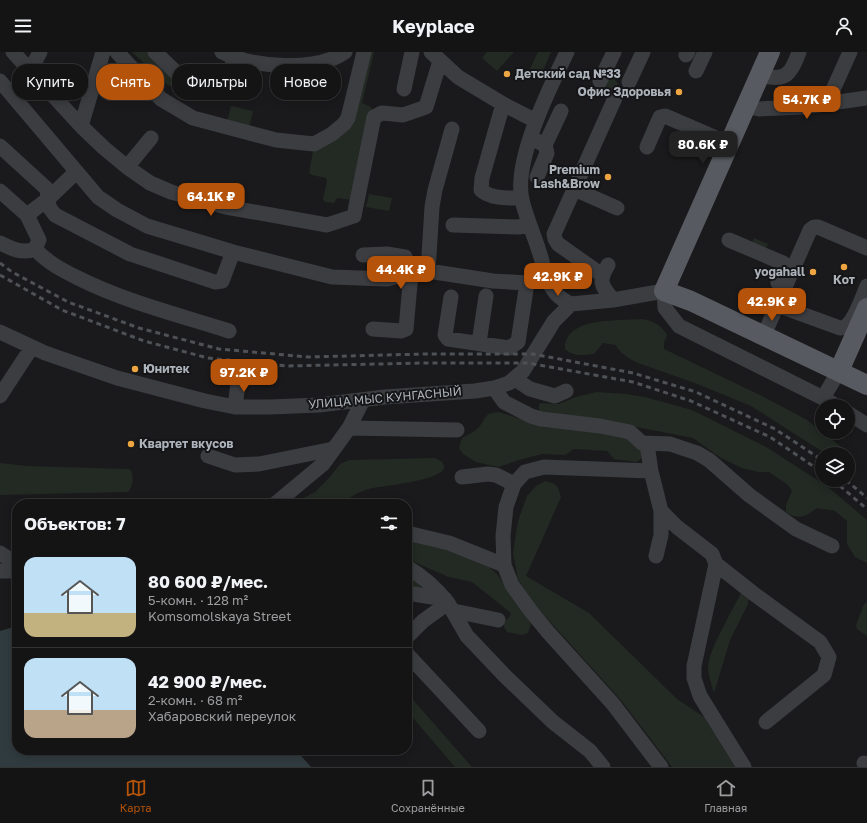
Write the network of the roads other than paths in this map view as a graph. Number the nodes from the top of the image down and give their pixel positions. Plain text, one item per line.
1 (13, 52) edge
2 (40, 52) edge
3 (103, 52) edge
4 (117, 52) edge
5 (155, 52) edge
6 (222, 52) edge
7 (288, 52) edge
8 (364, 52) edge
9 (412, 52) edge
10 (567, 52) edge
11 (614, 52) edge
12 (643, 52) edge
13 (705, 52) edge
14 (770, 52) edge
15 (799, 52) edge
16 (850, 52) edge
17 (338, 54) edge
18 (436, 56) edge
19 (241, 59) junction
20 (24, 64) edge
21 (34, 64) edge
22 (274, 64) edge
23 (300, 64) edge
24 (308, 64) edge
25 (696, 71) dead end
26 (760, 75) junction
27 (0, 81) edge
28 (600, 81) dead end
29 (629, 82) dead end
30 (404, 89) dead end
31 (615, 98) dead end
32 (867, 98) edge
33 (57, 100) edge
34 (834, 103) junction
35 (503, 104) junction
36 (747, 106) junction
37 (561, 111) dead end
38 (536, 121) junction
39 (81, 126) junction
40 (452, 129) dead end
41 (151, 138) dead end
42 (531, 138) junction
43 (730, 144) junction
44 (545, 145) junction
45 (0, 146) edge
46 (647, 147) dead end
47 (127, 167) junction
48 (76, 172) junction
49 (537, 177) dead end
50 (574, 189) junction
51 (0, 191) edge
52 (522, 198) junction
53 (48, 199) junction
54 (617, 208) dead end
55 (27, 215) junction
56 (529, 224) junction
57 (453, 225) dead end
58 (729, 240) dead end
59 (0, 243) edge
60 (867, 248) edge
61 (35, 249) junction
62 (233, 252) junction
63 (363, 255) dead end
64 (428, 271) junction
65 (411, 273) junction
66 (545, 276) junction
67 (527, 283) junction
68 (867, 286) edge
69 (664, 291) junction
70 (486, 296) dead end
71 (451, 297) dead end
72 (613, 300) junction
73 (571, 304) junction
74 (777, 305) junction
75 (860, 316) edge
76 (373, 329) dead end
77 (229, 331) dead end
78 (0, 332) edge
79 (760, 334) junction
80 (479, 344) junction
81 (32, 348) junction
82 (839, 371) junction
83 (515, 379) junction
84 (238, 383) dead end
85 (867, 385) edge
86 (494, 388) junction
87 (566, 391) dead end
88 (0, 396) edge
89 (823, 398) joint
90 (363, 400) junction
91 (235, 407) junction
92 (855, 417) edge
93 (867, 425) edge
94 (349, 428) junction
95 (457, 430) dead end
96 (642, 443) junction
97 (333, 449) junction
98 (208, 456) dead end
99 (651, 471) junction
100 (462, 477) dead end
101 (514, 484) junction
102 (281, 499) edge
103 (661, 511) junction
104 (412, 534) edge
105 (832, 546) dead end
106 (0, 553) edge
107 (656, 556) dead end
108 (12, 561) edge
109 (716, 564) junction
110 (504, 565) junction
111 (412, 570) edge
112 (0, 571) edge
113 (12, 571) edge
114 (412, 594) edge
115 (449, 604) junction
116 (498, 620) dead end
117 (412, 632) edge
118 (412, 659) edge
119 (766, 722) dead end
120 (479, 731) dead end
121 (603, 767) edge
122 (661, 767) edge
123 (744, 767) edge

1 - 20 street
2 - 21 street
3 - 39 street
4 - 8 street
5 - 19 street
6 - 19 street
7 - 23 street
9 - 30 street
10 - 38 street
11 - 28 street
12 - 29 street
13 - 25 street
14 - 26 main road
15 - 26 street
16 - 34 street
17 - 24 street
18 - 35 street
18 - 47 street
19 - 22 street
26 - 36 main road
27 - 48 street
31 - 50 street
32 - 34 street
33 - 39 street
34 - 36 street
35 - 38 street
35 - 52 street
36 - 43 main road
37 - 44 street
38 - 42 street
39 - 47 street
40 - 64 street
41 - 47 street
42 - 44 street
42 - 52 street
43 - 46 street
43 - 69 main road
44 - 49 street
45 - 53 street
48 - 53 street
48 - 62 street
50 - 54 street
50 - 72 street
51 - 55 street
52 - 56 street
53 - 55 street
53 - 62 street
55 - 61 street
56 - 57 street
56 - 66 street
58 - 79 street
59 - 61 street
60 - 74 street
61 - 77 street
62 - 65 street
63 - 65 street
64 - 65 street
64 - 67 street
65 - 76 street
66 - 67 street
66 - 73 street
67 - 80 street
68 - 75 street
69 - 72 street
69 - 79 main road
69 - 89 street
70 - 80 street
71 - 80 street
72 - 73 street
73 - 83 street
74 - 75 street
74 - 79 street
75 - 82 main road
78 - 81 street, УЛИЦА МЫС КУНГАСНЫЙ
79 - 82 main road
81 - 88 street
81 - 91 street, УЛИЦА МЫС КУНГАСНЫЙ
82 - 85 main road
82 - 89 street
83 - 86 street, УЛИЦА МЫС КУНГАСНЫЙ
83 - 87 street
84 - 91 street
86 - 90 street, УЛИЦА МЫС КУНГАСНЫЙ
86 - 96 street
90 - 91 street, УЛИЦА МЫС КУНГАСНЫЙ
90 - 94 street
92 - 93 street
94 - 95 street
94 - 97 street
96 - 99 street
96 - 105 street
97 - 98 street
97 - 102 street
99 - 101 street
99 - 103 street
100 - 101 street
101 - 110 street
103 - 107 street
103 - 109 street
104 - 110 street
106 - 108 street
109 - 119 street
109 - 123 street
110 - 122 street
111 - 115 street
112 - 113 street
114 - 115 street
115 - 116 street
115 - 117 street
115 - 121 street
118 - 120 street

